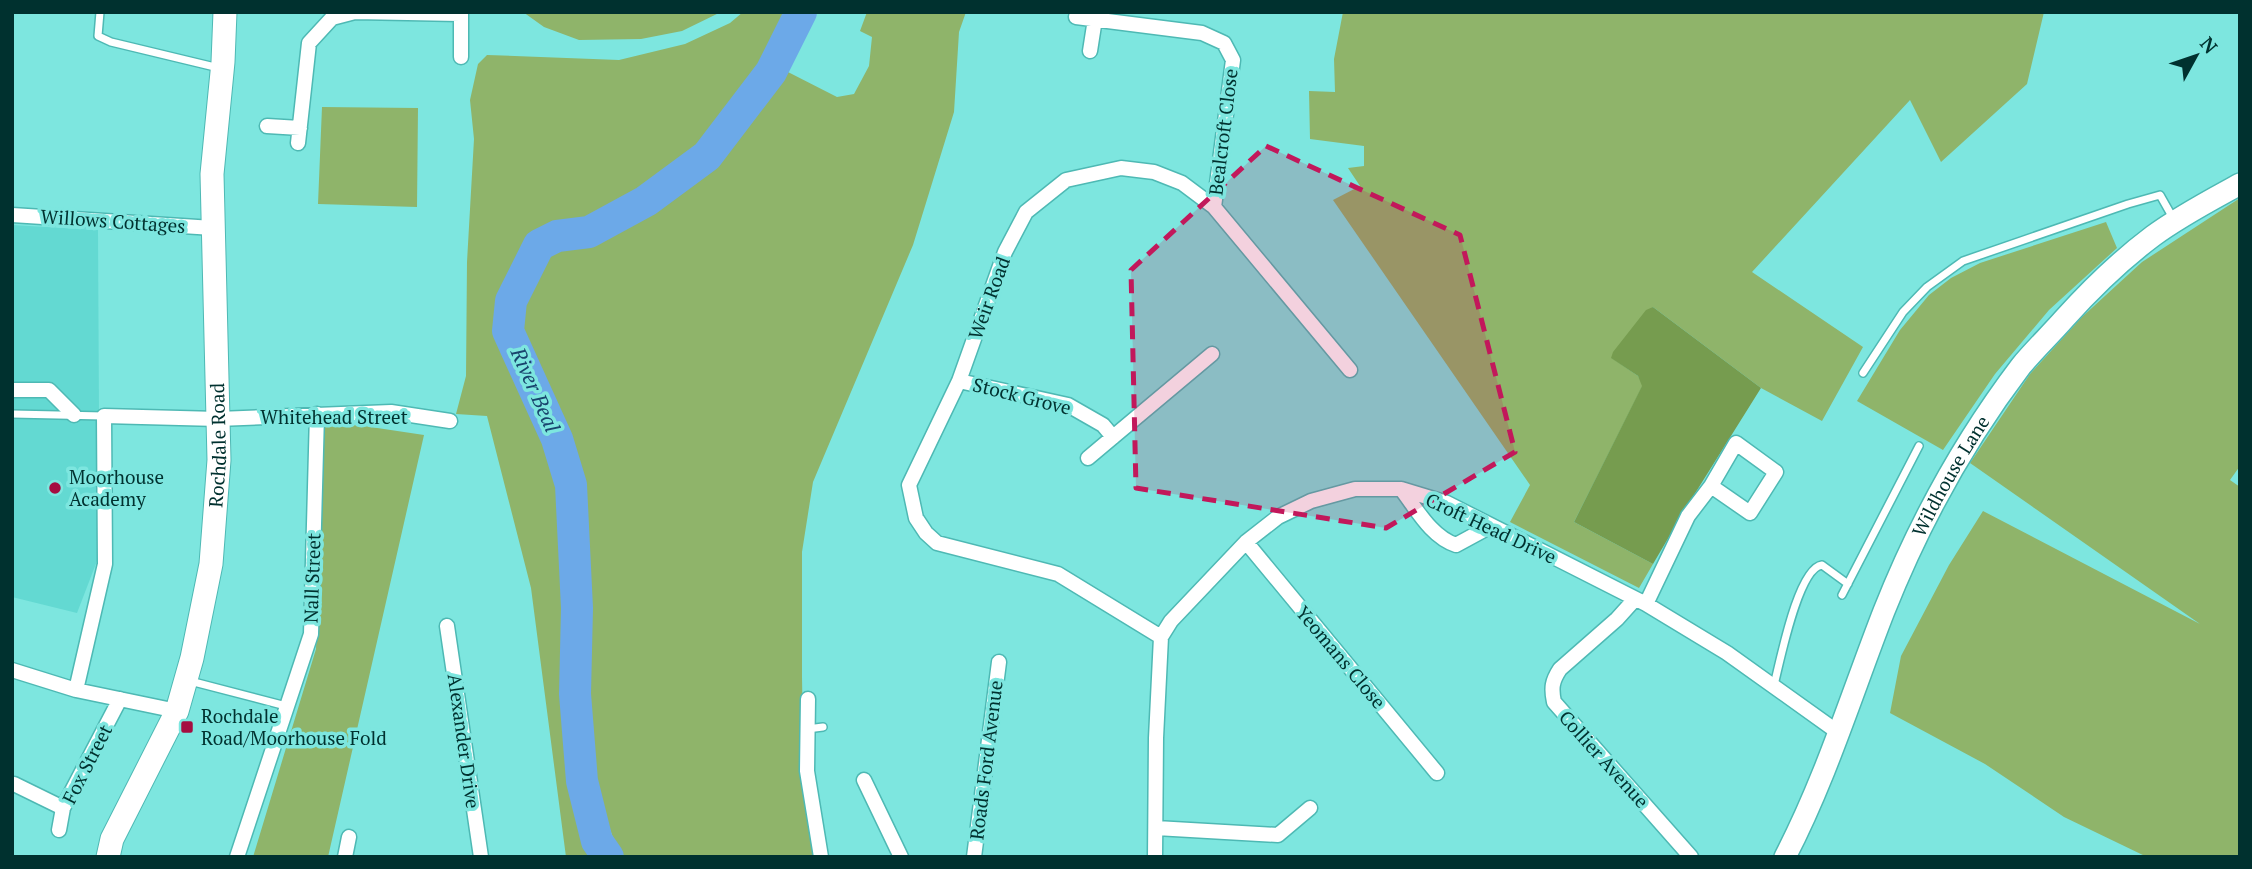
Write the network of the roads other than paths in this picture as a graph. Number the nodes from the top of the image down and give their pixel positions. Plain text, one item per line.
1 (100, 12) edge
2 (225, 12) edge
3 (461, 13) edge
4 (1076, 17) dead end
5 (1095, 19) junction
6 (1090, 51) dead end
7 (461, 57) dead end
8 (222, 69) junction
9 (267, 125) dead end
10 (300, 128) junction
11 (298, 144) dead end
12 (2240, 184) edge
13 (1214, 207) junction
14 (12, 215) edge
15 (2175, 222) junction
16 (213, 228) junction
17 (1212, 354) dead end
18 (1350, 370) dead end
19 (1864, 373) dead end
20 (959, 380) junction
21 (12, 390) edge
22 (12, 414) edge
23 (317, 414) junction
24 (74, 415) junction
25 (104, 416) junction
26 (218, 419) junction
27 (450, 421) dead end
28 (1113, 437) junction
29 (1919, 446) dead end
30 (1088, 458) dead end
31 (1711, 486) junction
32 (1401, 489) junction
33 (1491, 526) junction
34 (1246, 542) junction
35 (1848, 584) junction
36 (1842, 596) dead end
37 (1640, 601) junction
38 (446, 626) dead end
39 (1161, 637) junction
40 (999, 662) dead end
41 (12, 670) edge
42 (186, 680) junction
43 (1774, 685) junction
44 (76, 690) junction
45 (120, 699) junction
46 (808, 699) dead end
47 (287, 706) junction
48 (177, 711) junction
49 (823, 727) dead end
50 (806, 729) junction
51 (1839, 733) junction
52 (1437, 773) dead end
53 (864, 780) dead end
54 (13, 784) edge
55 (63, 808) junction
56 (1310, 808) dead end
57 (1156, 828) junction
58 (59, 830) dead end
59 (349, 837) dead end
60 (108, 857) edge
61 (237, 857) edge
62 (345, 857) edge
63 (481, 857) edge
64 (821, 857) edge
65 (901, 857) edge
66 (974, 857) edge
67 (1155, 857) edge
68 (1691, 857) edge
69 (1786, 857) edge

1 - 8 lane
2 - 8 main road, Rochdale Road
3 - 7 street
3 - 10 street
4 - 5 street, Bealcroft Close
5 - 6 street
5 - 13 street, Bealcroft Close
8 - 16 main road, Rochdale Road
9 - 10 street
10 - 11 street
12 - 15 main road, Wildhouse Lane
13 - 18 street, Weir Road
13 - 20 street, Weir Road
14 - 16 street, Willows Cottages
15 - 19 lane
15 - 51 main road, Wildhouse Lane
16 - 26 main road, Rochdale Road
17 - 28 street
20 - 28 street, Stock Grove
20 - 39 street, Weir Road
21 - 24 street
22 - 24 lane
23 - 26 street, Whitehead Street
23 - 27 street, Whitehead Street
23 - 47 street, Nall Street
24 - 25 lane
25 - 26 street, Whitehead Street
25 - 44 street
26 - 42 main road, Rochdale Road
28 - 30 street
29 - 35 lane
31 - 31 street
31 - 37 street
32 - 33 street, Croft Head Drive
32 - 33 street
32 - 34 street, Croft Head Drive
33 - 37 street, Croft Head Drive
34 - 39 street, Croft Head Drive
34 - 52 street, Yeomans Close
35 - 36 lane
35 - 43 lane
37 - 43 street, Croft Head Drive
37 - 68 street, Collier Avenue
38 - 63 street, Alexander Drive
39 - 57 street
40 - 66 street, Roads Ford Avenue
41 - 44 street
42 - 47 lane
42 - 48 main road, Rochdale Road
43 - 51 street, Croft Head Drive
44 - 45 street
45 - 48 street
45 - 55 street, Fox Street
46 - 50 street
47 - 61 street, Nall Street
48 - 60 main road, Rochdale Road
49 - 50 lane
50 - 64 street
51 - 69 main road, Wildhouse Lane
53 - 65 street
54 - 55 street
55 - 58 street, Fox Street
56 - 57 street
57 - 67 street
59 - 62 street

